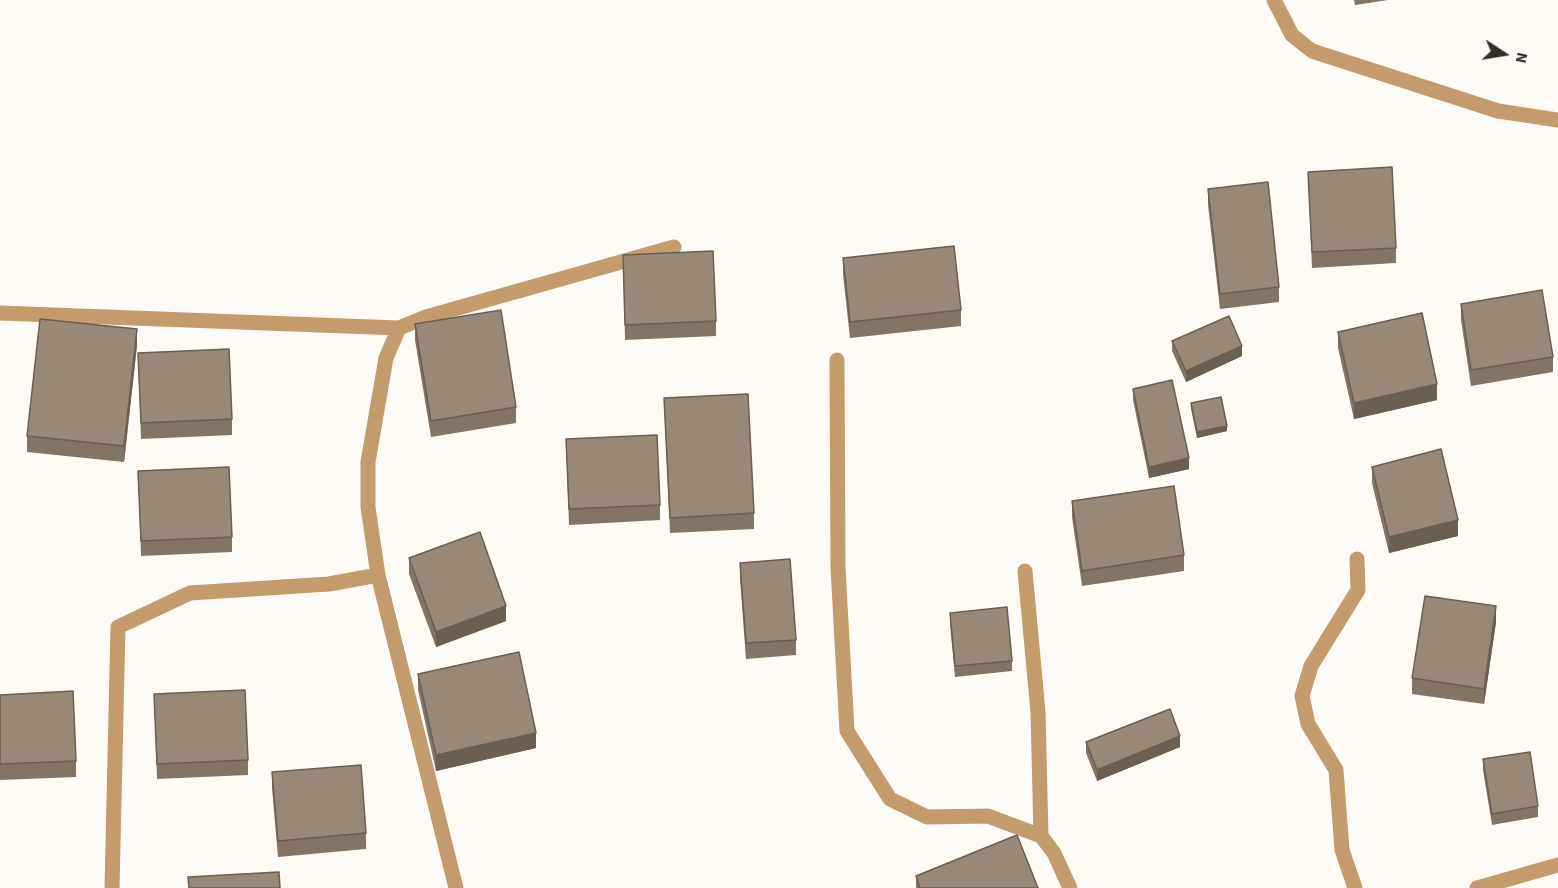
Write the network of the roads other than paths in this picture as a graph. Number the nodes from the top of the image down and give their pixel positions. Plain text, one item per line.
1 (1274, 0) edge
2 (1558, 120) edge
3 (674, 247) dead end
4 (0, 313) edge
5 (399, 328) junction
6 (837, 360) dead end
7 (1358, 559) dead end
8 (1025, 571) dead end
9 (378, 575) junction
10 (1041, 837) junction
11 (1558, 865) edge
12 (112, 888) edge
13 (456, 888) edge
14 (1070, 888) edge
15 (1355, 888) edge
16 (1477, 888) edge

1 - 2 street
3 - 5 street
4 - 5 street
5 - 9 street
6 - 10 street
7 - 15 street
8 - 10 street
9 - 12 street
9 - 13 street
10 - 14 street
11 - 16 street

